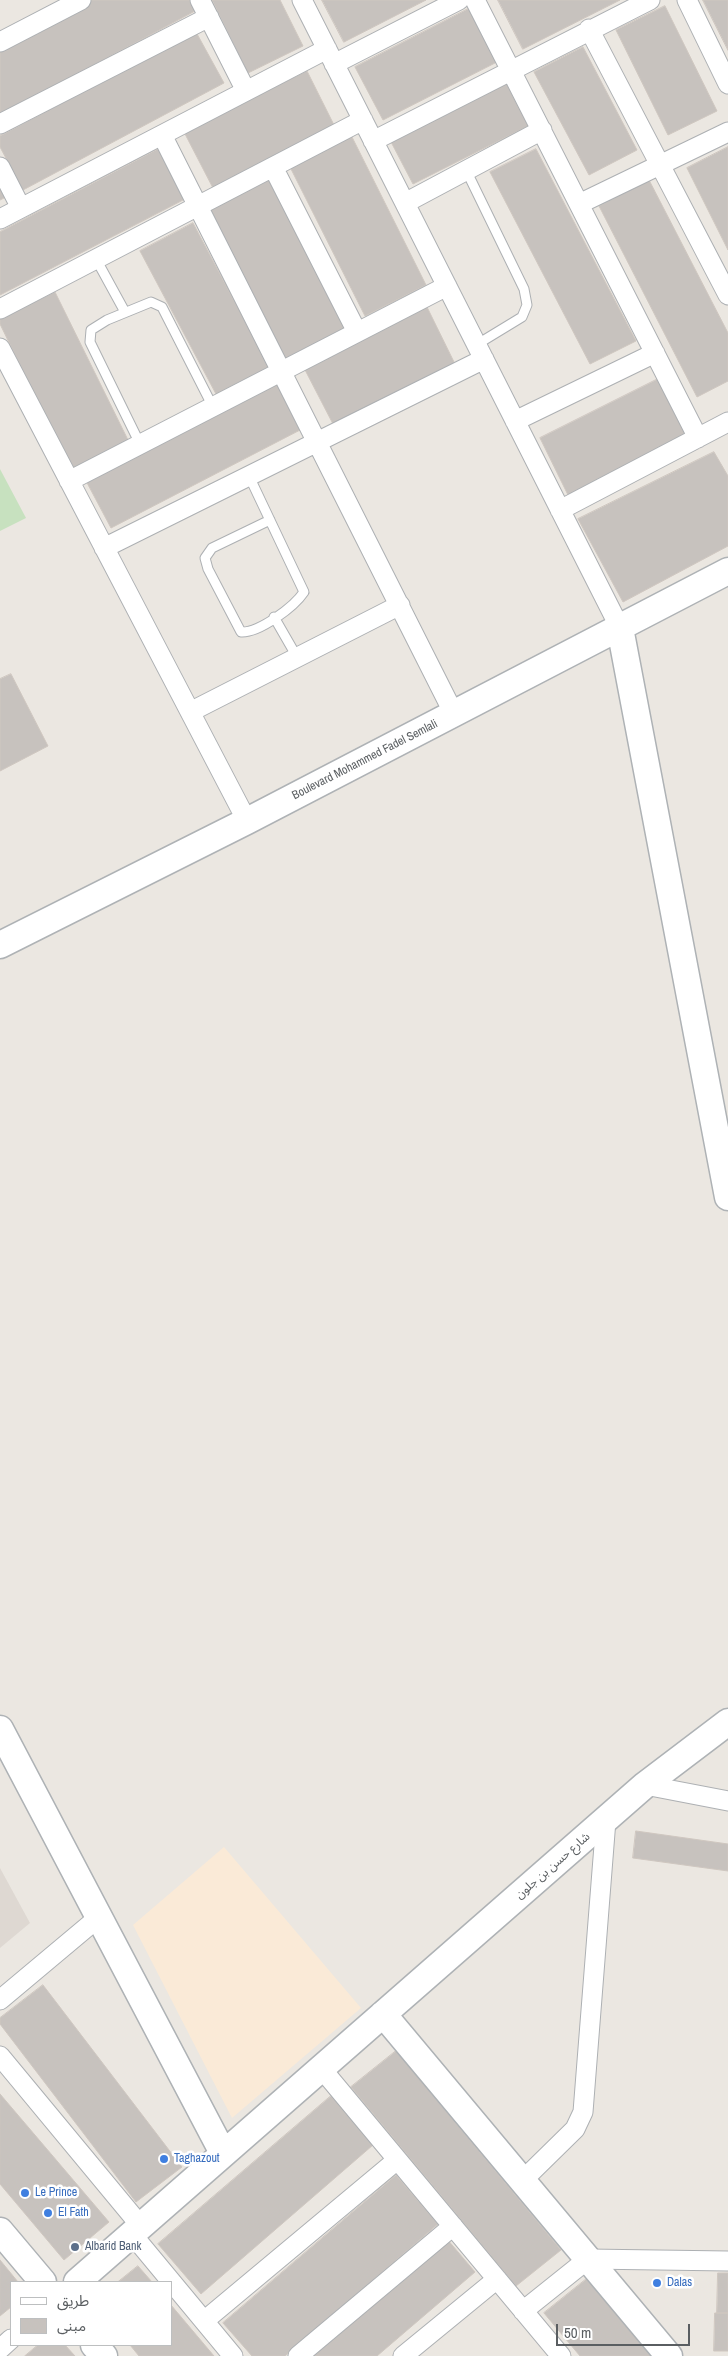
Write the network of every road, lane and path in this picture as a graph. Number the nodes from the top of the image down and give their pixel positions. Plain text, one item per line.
1 (81, 0) edge
2 (200, 0) edge
3 (302, 0) edge
4 (459, 0) edge
5 (475, 0) edge
6 (650, 0) edge
7 (687, 0) edge
8 (62, 4) edge
9 (209, 17) junction
10 (590, 29) junction
11 (0, 42) edge
12 (331, 57) junction
13 (511, 70) junction
14 (728, 84) edge
15 (246, 91) junction
16 (363, 120) junction
17 (0, 124) edge
18 (542, 130) junction
19 (728, 132) edge
20 (162, 135) junction
21 (373, 141) junction
22 (660, 165) junction
23 (0, 167) edge
24 (273, 167) junction
25 (466, 170) junction
26 (405, 203) junction
27 (579, 204) junction
28 (198, 206) junction
29 (22, 208) junction
30 (0, 219) edge
31 (96, 259) junction
32 (447, 286) junction
33 (728, 295) edge
34 (0, 309) edge
35 (125, 312) junction
36 (357, 332) junction
37 (0, 348) edge
38 (480, 352) junction
39 (655, 353) junction
40 (282, 371) junction
41 (212, 407) junction
42 (515, 420) junction
43 (728, 422) edge
44 (698, 438) junction
45 (317, 442) junction
46 (140, 444) junction
47 (249, 476) junction
48 (69, 480) junction
49 (560, 510) junction
50 (270, 520) junction
51 (104, 548) junction
52 (728, 571) edge
53 (400, 605) junction
54 (274, 617) junction
55 (620, 628) junction
56 (297, 657) junction
57 (190, 712) junction
58 (454, 714) junction
59 (247, 821) junction
60 (0, 945) edge
61 (728, 1197) edge
62 (728, 1722) edge
63 (0, 1729) edge
64 (645, 1785) junction
65 (728, 1802) edge
66 (606, 1820) junction
67 (99, 1917) junction
68 (0, 2000) edge
69 (383, 2014) junction
70 (0, 2056) edge
71 (321, 2068) junction
72 (223, 2153) junction
73 (397, 2160) junction
74 (522, 2181) junction
75 (453, 2226) junction
76 (136, 2229) junction
77 (0, 2231) edge
78 (588, 2258) junction
79 (728, 2261) edge
80 (497, 2279) junction
81 (42, 2281) edge
82 (78, 2281) edge
83 (523, 2311) junction
84 (204, 2321) junction
85 (10, 2341) edge
86 (95, 2346) edge
87 (0, 2349) edge
88 (555, 2354) edge
89 (104, 2356) edge
90 (233, 2356) edge
91 (298, 2356) edge
92 (403, 2356) edge
93 (669, 2356) edge

1 - 8 street
2 - 9 street
3 - 12 street
4 - 12 street
5 - 13 street
6 - 10 street
7 - 14 street
8 - 11 street
9 - 15 street
9 - 17 street
10 - 13 street
10 - 22 street
12 - 15 street
12 - 16 street
13 - 18 street
13 - 21 street
15 - 20 street
16 - 21 street
16 - 24 street
18 - 25 street
18 - 27 street
19 - 22 street
20 - 28 street
20 - 29 street
21 - 26 street
22 - 27 street
22 - 33 street
23 - 29 street
24 - 28 street
24 - 36 street
25 - 26 street
25 - 38 lane
26 - 32 street
27 - 39 street
28 - 31 street
28 - 40 street
29 - 30 street
31 - 34 street
31 - 35 lane
32 - 36 street
32 - 38 street
35 - 41 lane
35 - 46 lane
36 - 40 street
37 - 48 street
38 - 42 street
38 - 45 street
39 - 42 street
39 - 44 street
40 - 41 street
40 - 45 street
41 - 46 street
42 - 49 street
43 - 44 street
44 - 49 street
45 - 47 street
45 - 53 street
46 - 48 street
47 - 50 lane
47 - 51 street
48 - 51 street
49 - 55 street
50 - 54 lane
50 - 54 lane
51 - 57 street
52 - 55 street, Boulevard Mohammed Fadel Semlali
53 - 56 street
53 - 58 street
54 - 56 lane
55 - 58 street, Boulevard Mohammed Fadel Semlali
55 - 61 street
56 - 57 street
57 - 59 street
58 - 59 street, Boulevard Mohammed Fadel Semlali
59 - 60 street, Boulevard Mohammed Fadel Semlali
62 - 64 street, شارع حسن بن جلون
63 - 67 street
64 - 65 street
64 - 66 street, شارع حسن بن جلون
66 - 69 street, شارع حسن بن جلون
66 - 74 street
67 - 68 street
67 - 72 street
69 - 71 street, شارع حسن بن جلون
69 - 74 street
70 - 76 street
71 - 72 street, شارع حسن بن جلون
71 - 73 street
72 - 76 street, شارع حسن بن جلون
73 - 75 street
73 - 84 street
74 - 78 street
75 - 80 street
75 - 91 street
76 - 82 street, شارع حسن بن جلون
76 - 84 street
77 - 81 street
78 - 79 street
78 - 83 street
78 - 93 street
80 - 83 street
80 - 92 street
83 - 88 street
84 - 90 street
85 - 87 street
86 - 89 street

